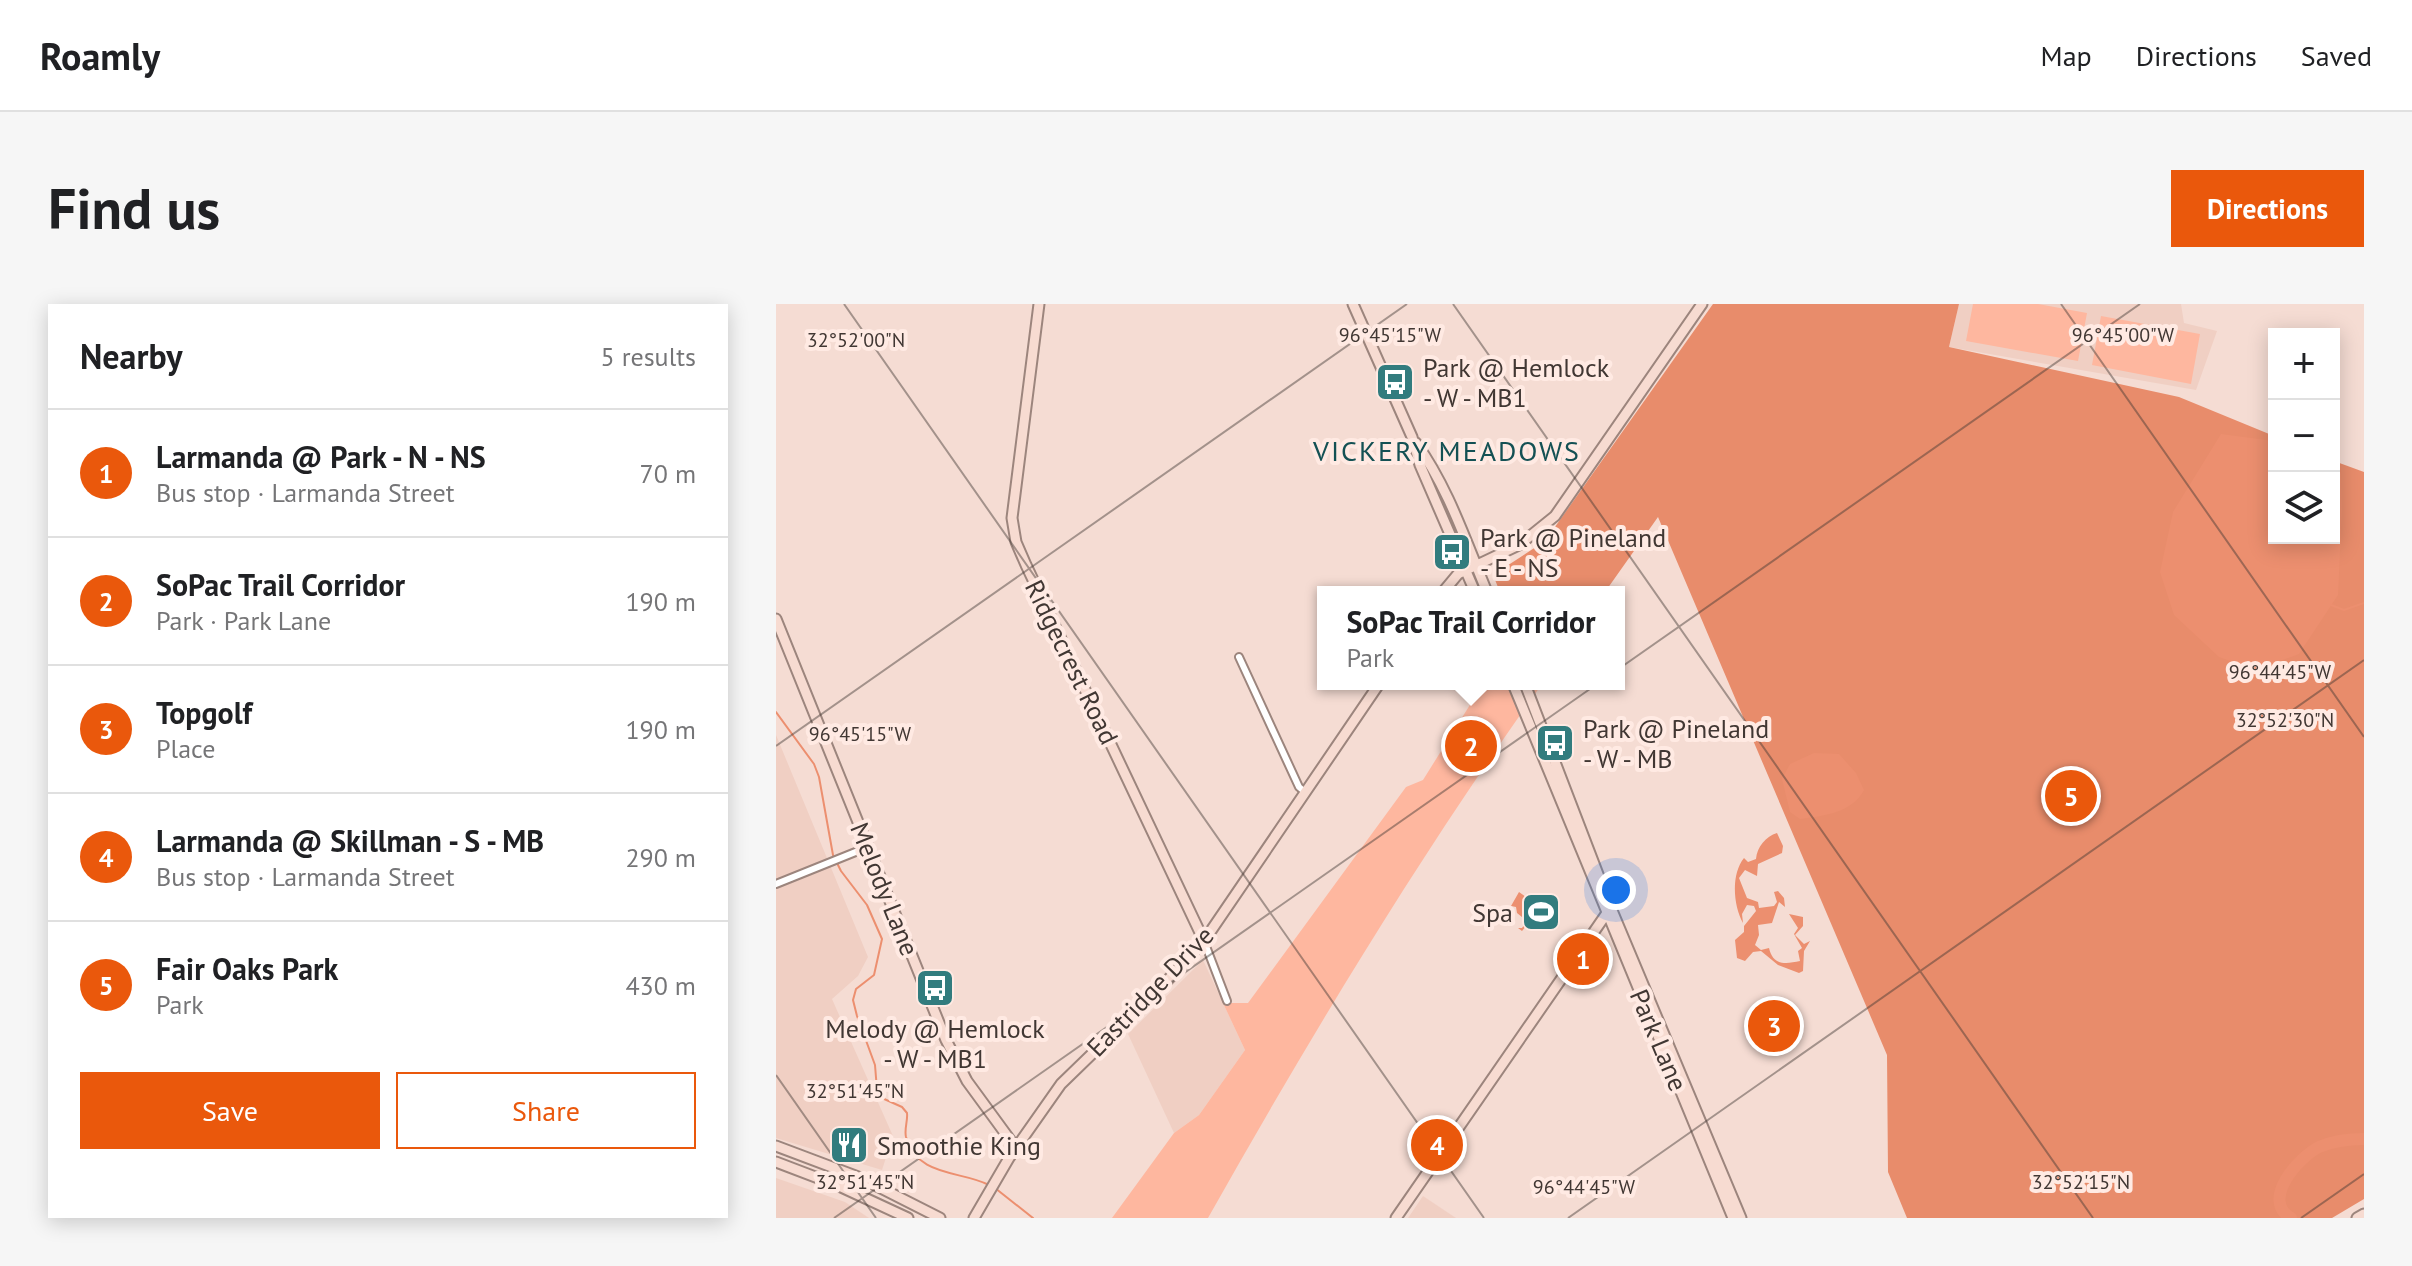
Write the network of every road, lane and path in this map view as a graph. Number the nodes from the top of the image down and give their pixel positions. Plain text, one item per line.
1 (1039, 304) edge
2 (1353, 304) edge
3 (1702, 304) edge
4 (1412, 437) junction
5 (1476, 566) junction
6 (1466, 570) junction
7 (1448, 586) edge
8 (1473, 586) edge
9 (1484, 586) edge
10 (776, 619) edge
11 (1239, 657) dead end
12 (1375, 690) edge
13 (1515, 690) edge
14 (1528, 690) edge
15 (1535, 707) junction
16 (1524, 711) junction
17 (1560, 783) junction
18 (1305, 792) junction
19 (868, 847) junction
20 (776, 884) edge
21 (1608, 910) junction
22 (1613, 931) junction
23 (1589, 937) junction
24 (1204, 941) junction
25 (1227, 1001) dead end
26 (776, 1146) edge
27 (1016, 1148) junction
28 (816, 1160) junction
29 (776, 1162) edge
30 (811, 1174) junction
31 (2364, 1214) edge
32 (908, 1218) edge
33 (940, 1218) edge
34 (974, 1218) edge
35 (1396, 1218) edge
36 (1733, 1218) edge
37 (1741, 1218) edge
38 (2357, 1218) edge

1 - 24 street, Ridgecrest Road
2 - 4 street
3 - 5 street
4 - 5 street
4 - 6 street
5 - 6 street
5 - 9 street
6 - 7 street
6 - 8 street
10 - 19 street, Melody Lane
11 - 18 street
12 - 18 street, Eastridge Drive
13 - 16 street, Park Lane
14 - 15 street, Park Lane
15 - 16 street
15 - 17 street, Park Lane
16 - 17 street, Park Lane
17 - 21 street, Park Lane
18 - 24 street, Eastridge Drive
19 - 20 street
19 - 27 street, Melody Lane
21 - 22 street, Park Lane
21 - 23 street
21 - 37 street, Park Lane
22 - 23 street
22 - 36 street, Park Lane
23 - 35 street
24 - 25 street, Ridgecrest Road
24 - 27 street, Eastridge Drive
26 - 28 street
27 - 34 street, Eastridge Drive
28 - 30 street
28 - 33 street
29 - 30 street
30 - 32 street
31 - 38 street

